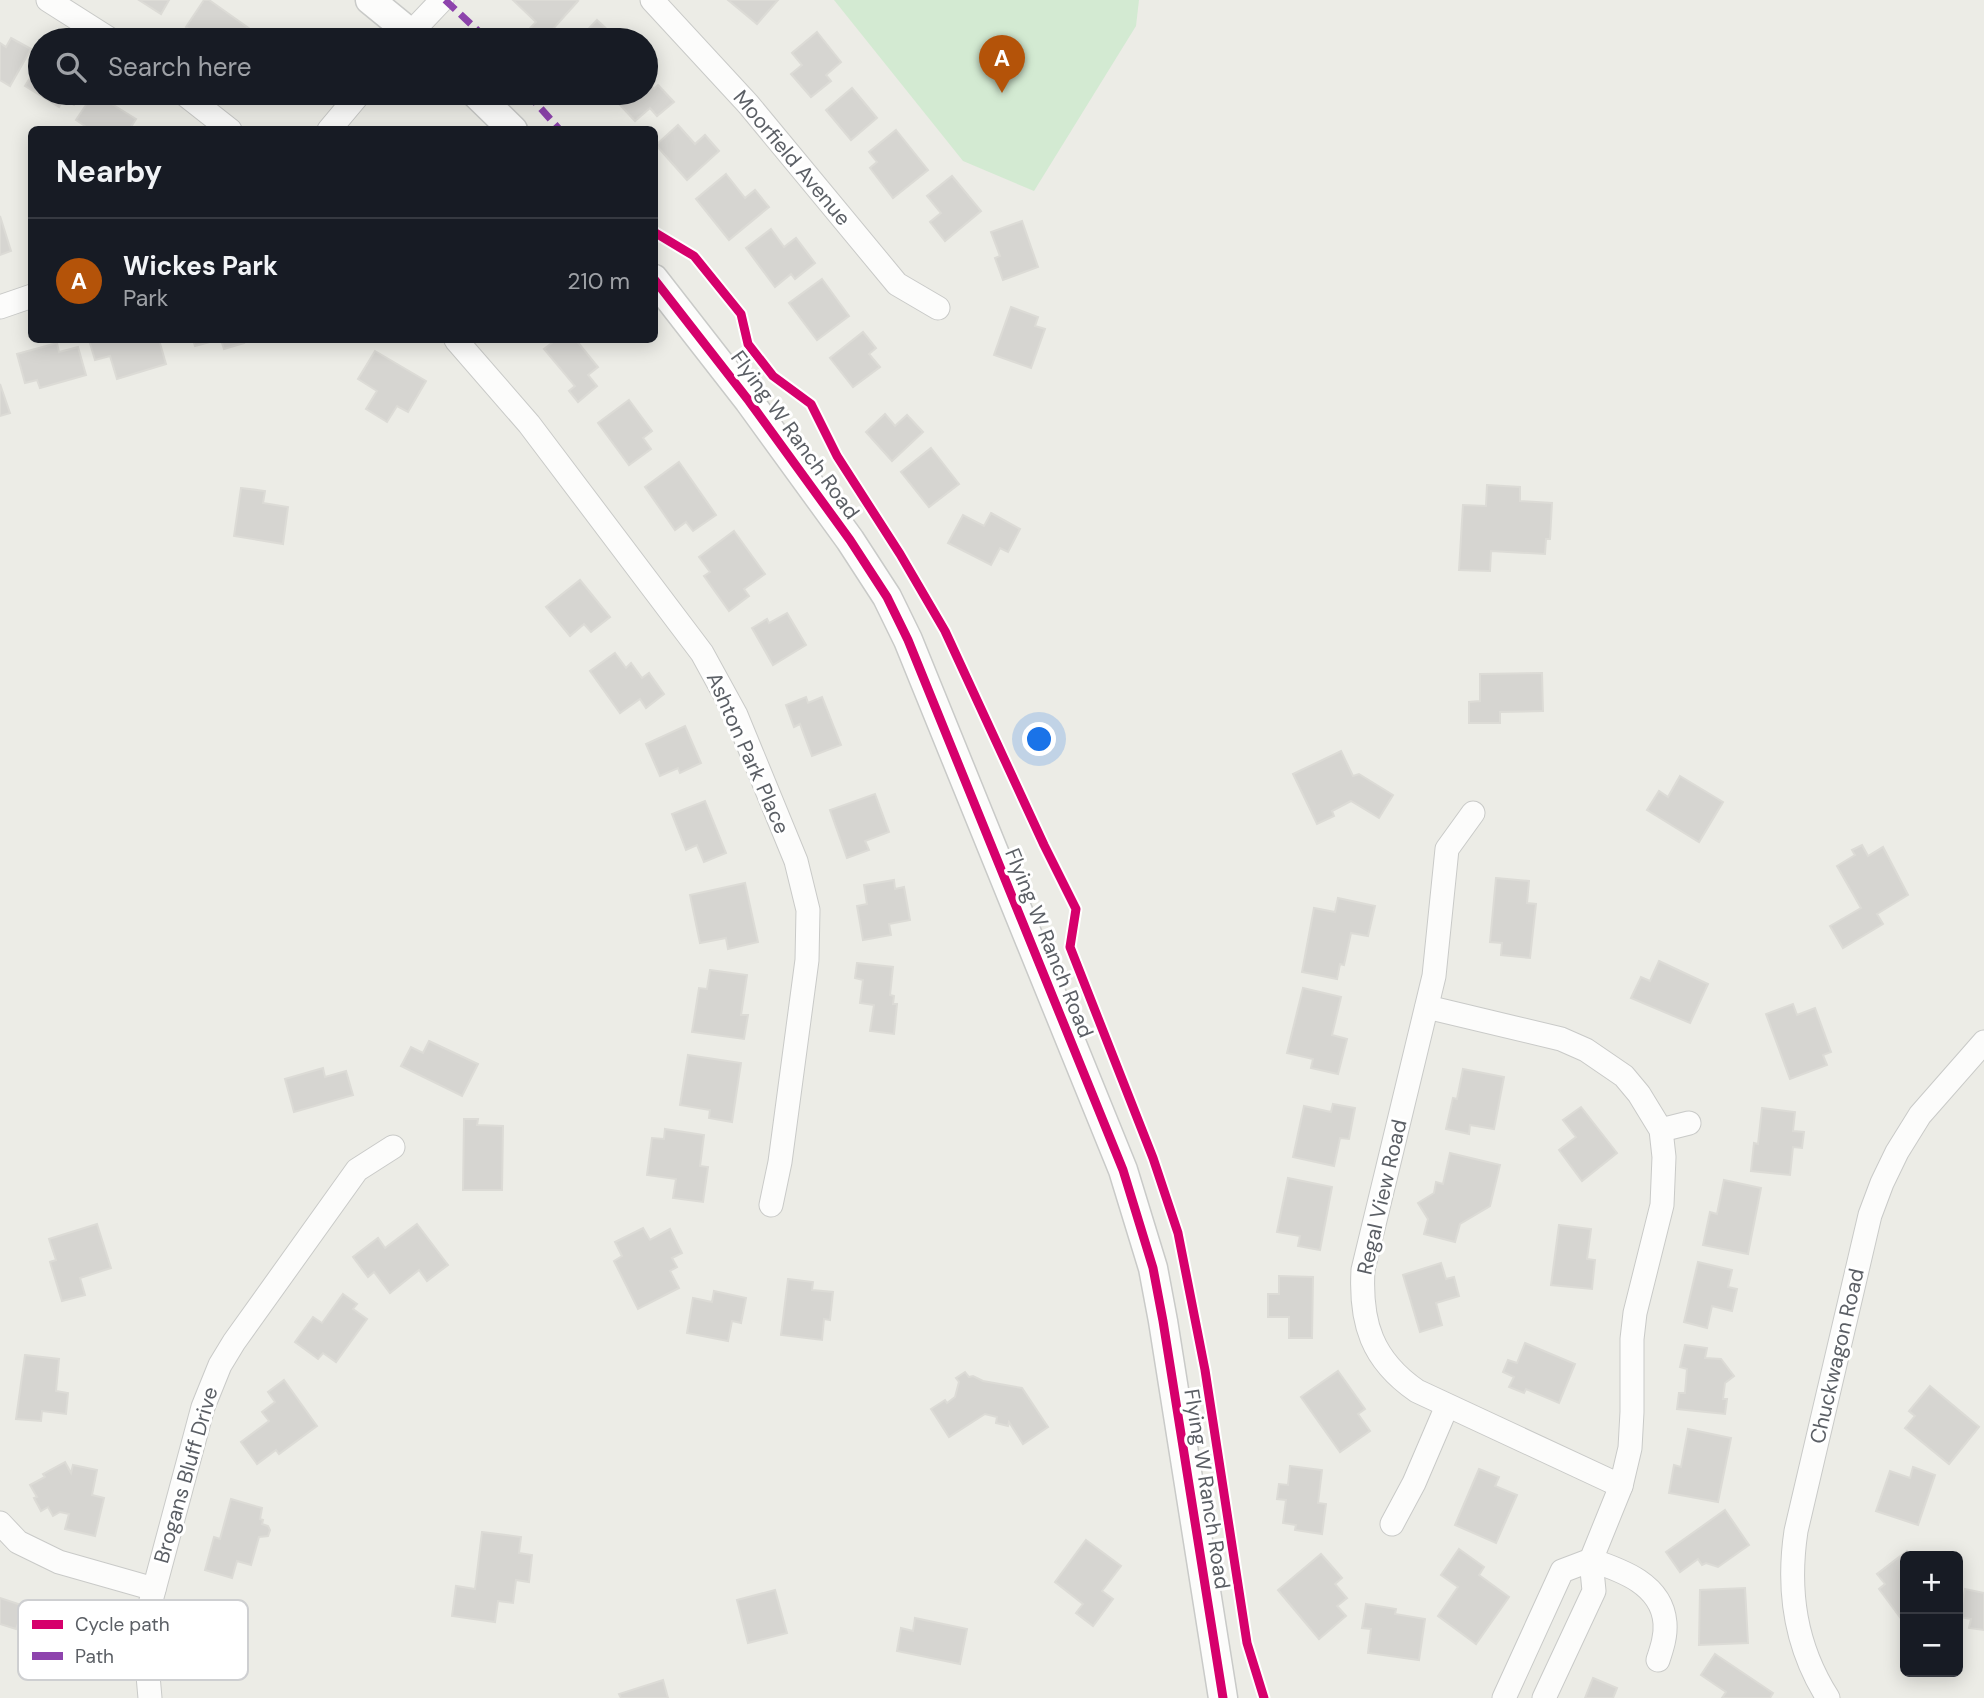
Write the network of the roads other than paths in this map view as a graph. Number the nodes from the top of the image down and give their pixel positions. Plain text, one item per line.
1 (48, 0) edge
2 (370, 0) edge
3 (442, 0) edge
4 (652, 0) edge
5 (92, 28) edge
6 (401, 28) edge
7 (420, 28) edge
8 (198, 105) edge
9 (350, 105) edge
10 (487, 105) edge
11 (225, 126) edge
12 (332, 126) edge
13 (509, 126) edge
14 (658, 284) edge
15 (28, 297) edge
16 (0, 307) edge
17 (939, 308) dead end
18 (459, 343) edge
19 (1473, 814) dead end
20 (1427, 1007) junction
21 (1984, 1042) edge
22 (1689, 1123) dead end
23 (1661, 1130) junction
24 (393, 1147) dead end
25 (771, 1205) dead end
26 (1447, 1406) junction
27 (1621, 1486) junction
28 (0, 1523) edge
29 (1392, 1524) dead end
30 (1591, 1560) junction
31 (154, 1589) junction
32 (151, 1600) edge
33 (1658, 1660) dead end
34 (148, 1680) edge
35 (150, 1698) edge
36 (1223, 1698) edge
37 (1504, 1698) edge
38 (1544, 1698) edge
39 (1828, 1698) edge

1 - 5 street
2 - 6 street
3 - 7 street
4 - 17 street, Moorfield Avenue
8 - 11 street
9 - 12 street
10 - 13 street
14 - 36 street, Flying W Ranch Road
15 - 16 street
18 - 25 street, Ashton Park Place
19 - 20 street, Regal View Road
20 - 23 street
20 - 26 street, Regal View Road
21 - 39 street, Chuckwagon Road
22 - 23 street
23 - 27 street
24 - 31 street, Brogans Bluff Drive
26 - 27 street, Regal View Road
26 - 29 street
27 - 30 street
28 - 31 street
30 - 33 street
30 - 37 street
30 - 38 street
31 - 32 street, Brogans Bluff Drive
34 - 35 street, Brogans Bluff Drive

